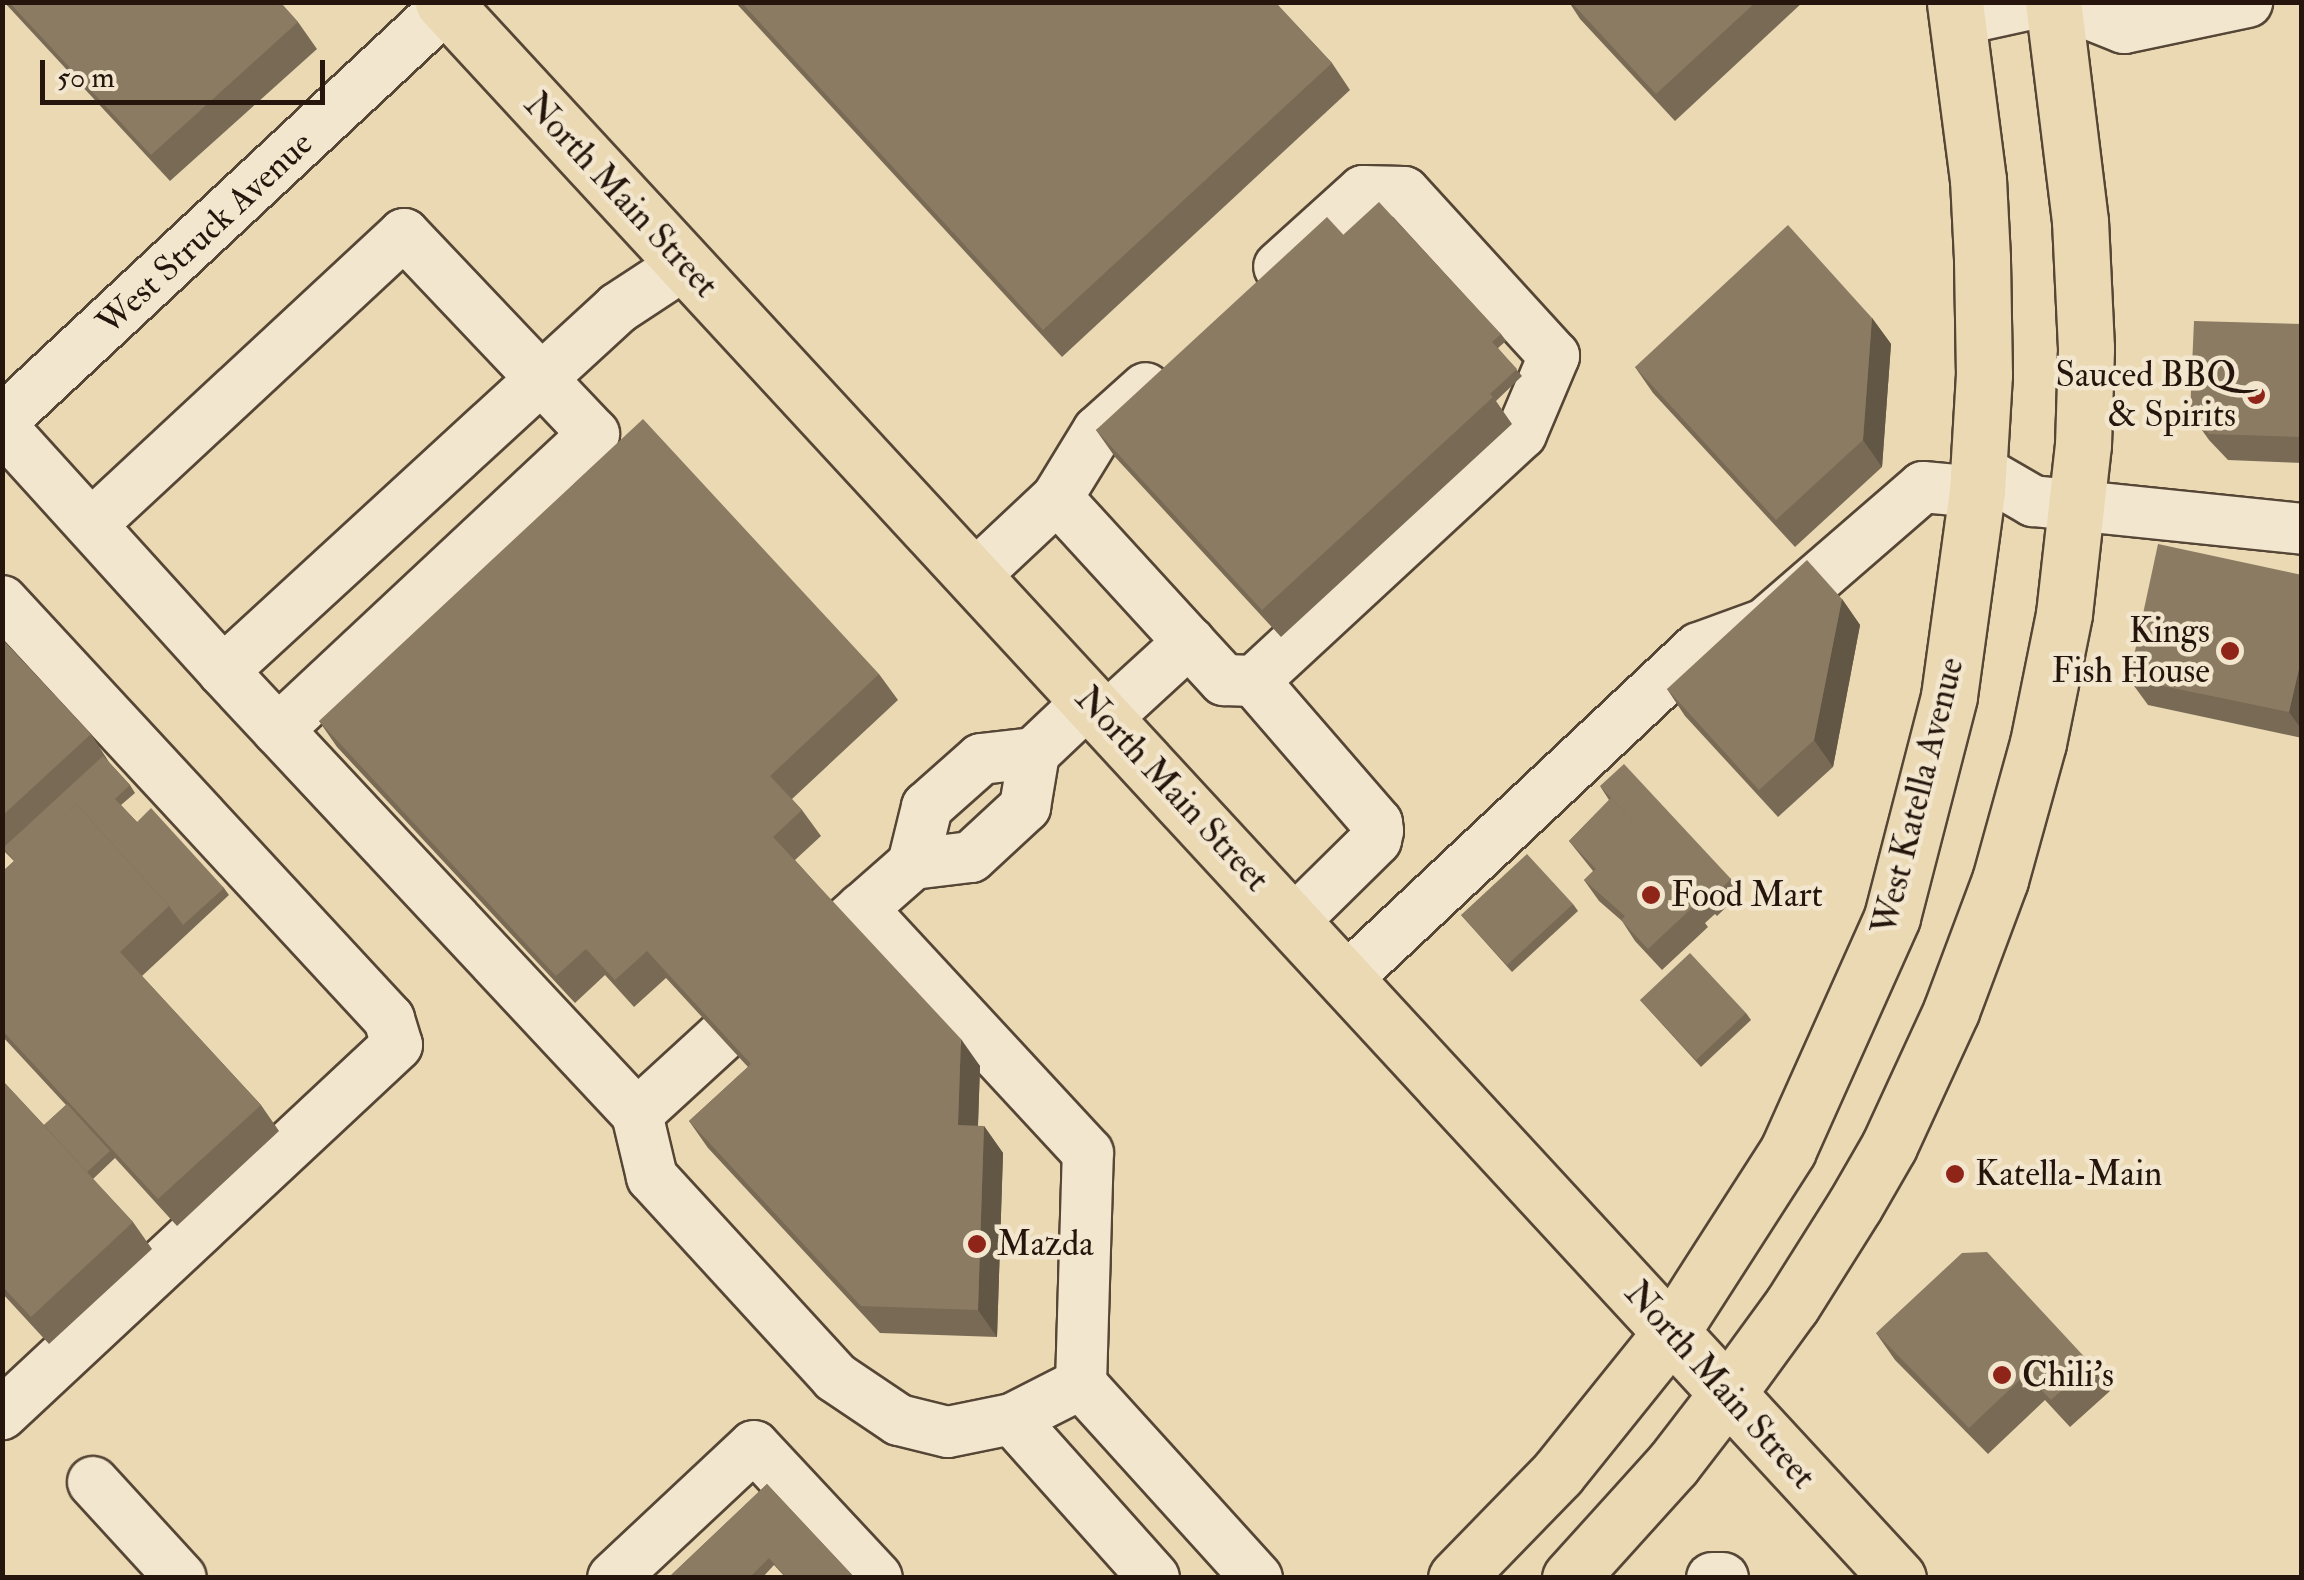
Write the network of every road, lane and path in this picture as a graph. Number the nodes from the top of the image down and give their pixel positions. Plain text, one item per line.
1 (2040, 2) edge
2 (2056, 2) edge
3 (2246, 2) edge
4 (447, 4) edge
5 (1957, 11) edge
6 (685, 264) junction
7 (1246, 298) edge
8 (1187, 351) edge
9 (542, 379) junction
10 (2, 424) edge
11 (1977, 480) junction
12 (1058, 498) junction
13 (2078, 507) junction
14 (92, 524) junction
15 (2302, 529) edge
16 (974, 576) junction
17 (2, 601) edge
18 (1189, 642) junction
19 (223, 672) junction
20 (1254, 681) junction
21 (1098, 710) junction
22 (278, 730) junction
23 (1034, 753) junction
24 (914, 864) junction
25 (862, 909) junction
26 (1294, 921) junction
27 (1346, 978) junction
28 (637, 1114) junction
29 (1672, 1331) junction
30 (1081, 1384) junction
31 (1727, 1394) junction
32 (2, 1414) edge
33 (1012, 1419) junction
34 (93, 1482) dead end
35 (181, 1578) edge
36 (613, 1578) edge
37 (877, 1578) edge
38 (1154, 1578) edge
39 (1257, 1578) edge
40 (1456, 1578) edge
41 (1570, 1578) edge
42 (1712, 1578) edge
43 (1722, 1578) edge
44 (1898, 1578) edge

1 - 5 street
2 - 3 street
2 - 13 main road
4 - 6 main road, North Main Street
4 - 10 street, West Struck Avenue
5 - 11 main road, West Katella Avenue
6 - 9 street
6 - 16 main road, North Main Street
7 - 20 street
8 - 12 street
9 - 14 street
9 - 19 street
9 - 22 street
10 - 14 street
11 - 13 street
11 - 27 street
11 - 29 main road, West Katella Avenue
12 - 16 street
12 - 18 street
13 - 15 street
13 - 31 main road
14 - 19 street
16 - 21 main road, North Main Street
17 - 32 street
18 - 20 street
18 - 21 street
19 - 22 street
20 - 26 street
21 - 23 street
21 - 26 main road, North Main Street
22 - 28 street
23 - 24 street
23 - 24 street
24 - 25 street
25 - 28 street
25 - 30 street
26 - 27 main road, North Main Street
27 - 29 main road, North Main Street
28 - 33 street
29 - 31 main road, North Main Street
29 - 40 main road, West Katella Avenue
30 - 33 street
30 - 39 street
31 - 41 main road
31 - 44 main road, North Main Street
33 - 38 street
34 - 35 street
36 - 37 street
42 - 43 street

